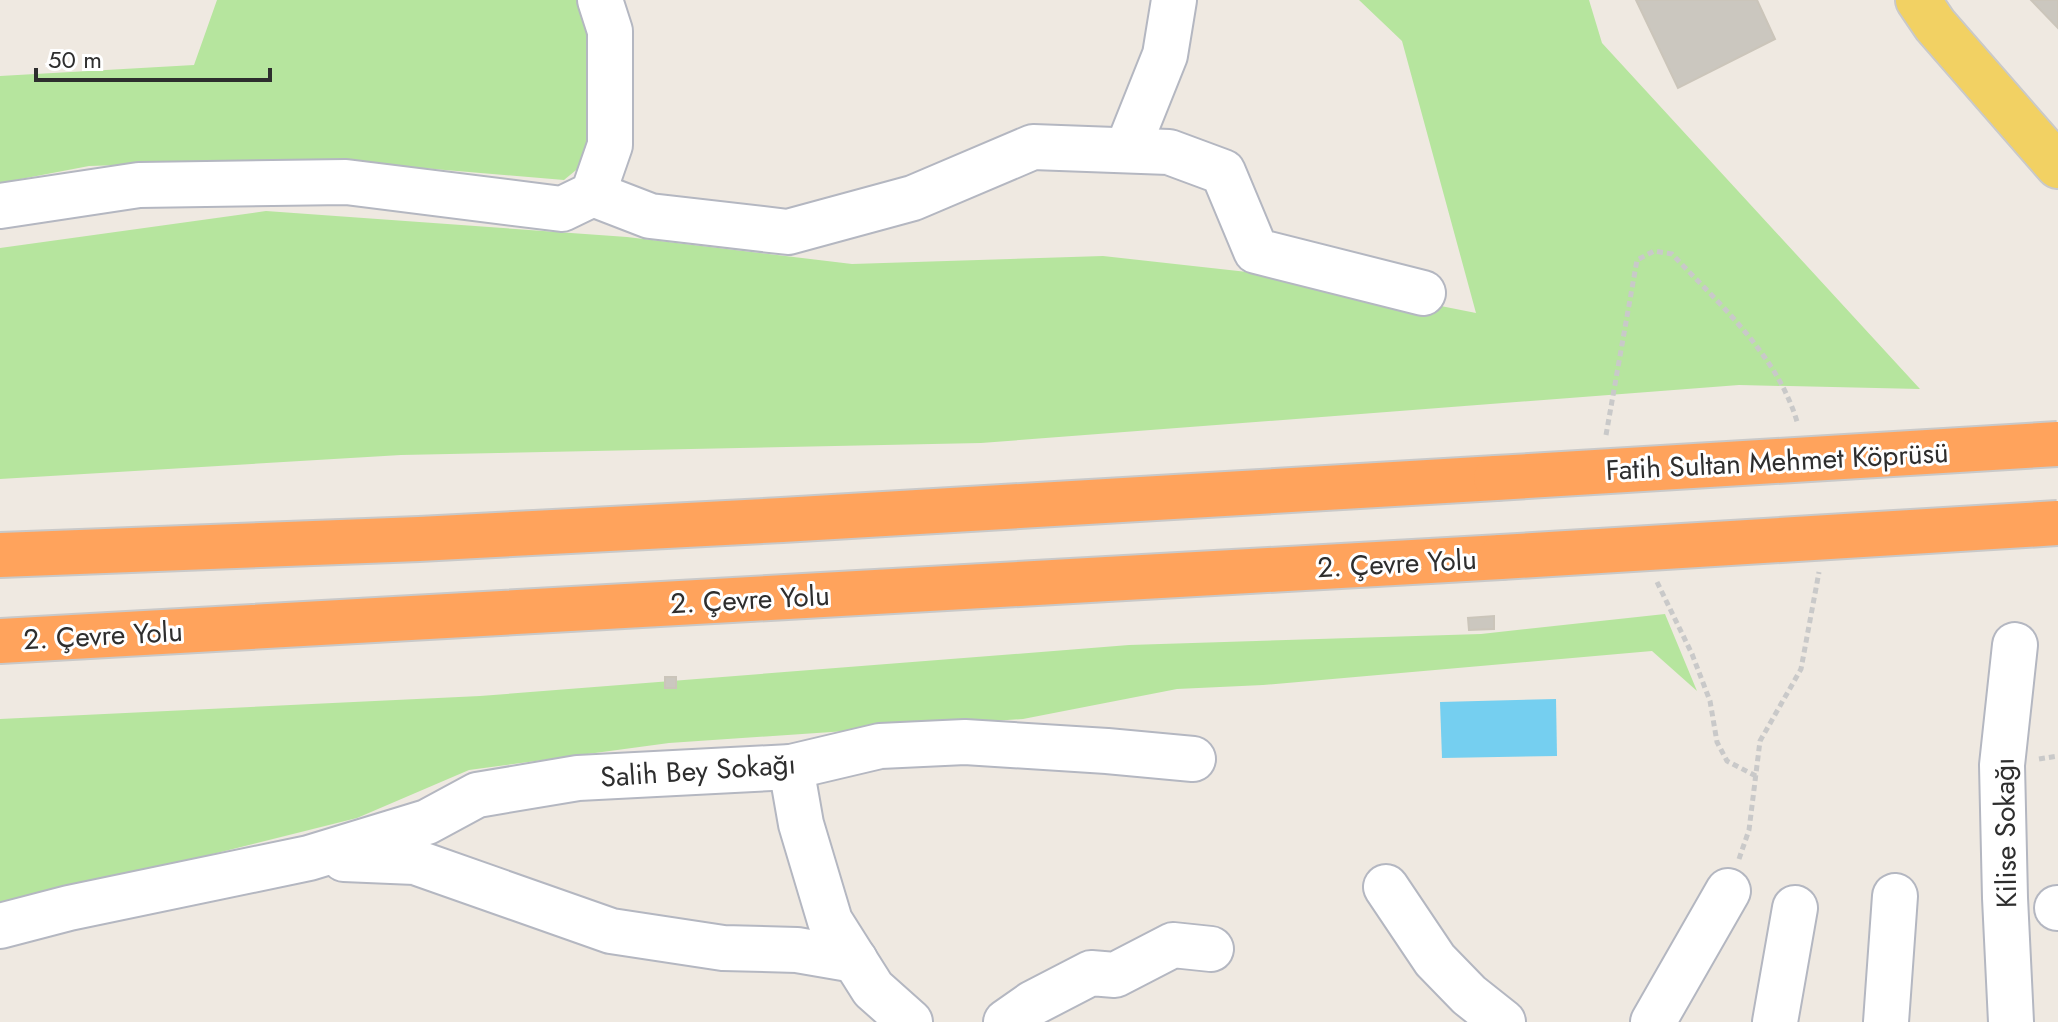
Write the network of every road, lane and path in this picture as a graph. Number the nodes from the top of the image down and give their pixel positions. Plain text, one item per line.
1 (600, 0) edge
2 (1174, 0) edge
3 (1918, 0) edge
4 (1127, 150) junction
5 (2058, 166) edge
6 (593, 194) junction
7 (0, 206) edge
8 (1423, 293) dead end
9 (2058, 444) edge
10 (2058, 523) edge
11 (1641, 548) junction
12 (0, 555) edge
13 (0, 641) edge
14 (2015, 645) dead end
15 (1193, 759) dead end
16 (791, 767) junction
17 (1756, 776) dead end
18 (427, 822) junction
19 (309, 858) junction
20 (443, 873) junction
21 (1386, 887) dead end
22 (1728, 891) dead end
23 (1895, 896) dead end
24 (1795, 908) dead end
25 (0, 926) edge
26 (1211, 949) dead end
27 (855, 960) junction
28 (910, 1022) edge
29 (1006, 1022) edge
30 (1503, 1022) edge
31 (1653, 1022) edge
32 (1775, 1022) edge
33 (1886, 1022) edge
34 (2011, 1022) edge

1 - 6 street
2 - 4 street
3 - 5 main road
4 - 6 street
4 - 8 street
6 - 7 street
9 - 12 highway, Fatih Sultan Mehmet Köprüsü, bridge
10 - 11 highway, bridge
11 - 13 highway, 2. Çevre Yolu, bridge
11 - 17 path
14 - 34 street, Kilise Sokağı
15 - 16 street, Salih Bey Sokağı
16 - 18 street, Salih Bey Sokağı
16 - 27 street
18 - 19 street, Salih Bey Sokağı
18 - 20 street
19 - 20 street, Salih Bey Sokağı
19 - 25 street, Salih Bey Sokağı
20 - 27 street, Salih Bey Sokağı
21 - 30 street
22 - 31 street
23 - 33 street
24 - 32 street
26 - 29 street
27 - 28 street

